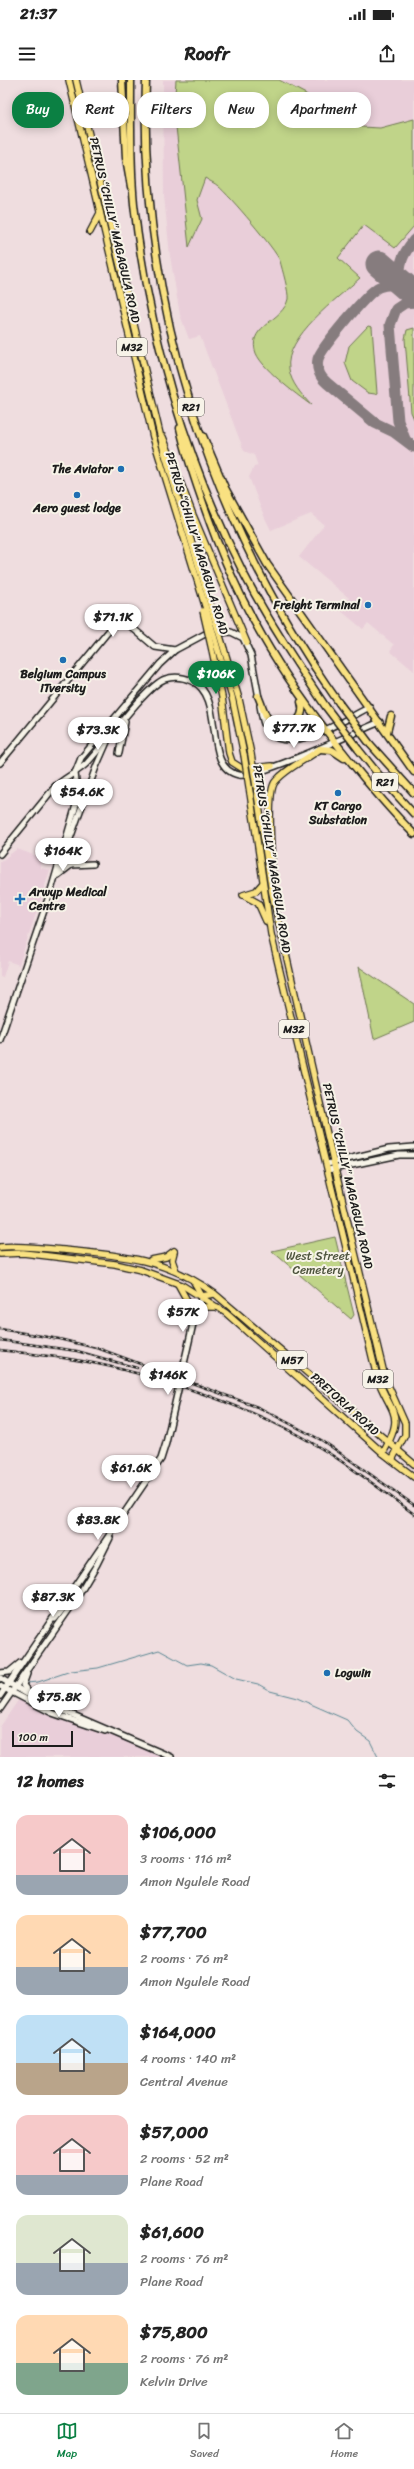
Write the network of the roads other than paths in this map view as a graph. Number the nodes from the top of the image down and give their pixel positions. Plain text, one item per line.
1 (68, 80) edge
2 (76, 80) edge
3 (122, 80) edge
4 (131, 80) edge
5 (146, 80) edge
6 (134, 202) junction
7 (100, 213) junction
8 (90, 232) dead end
9 (176, 407) junction
10 (160, 430) junction
11 (198, 430) junction
12 (207, 611) junction
13 (247, 643) junction
14 (175, 650) junction
15 (218, 650) junction
16 (291, 684) junction
17 (258, 696) junction
18 (370, 707) junction
19 (391, 716) dead end
20 (125, 719) junction
21 (380, 722) junction
22 (324, 730) junction
23 (387, 732) junction
24 (109, 738) junction
25 (334, 742) junction
26 (320, 749) junction
27 (119, 753) dead end
28 (248, 755) junction
29 (350, 762) junction
30 (0, 763) edge
31 (272, 766) junction
32 (414, 772) edge
33 (75, 773) junction
34 (55, 786) junction
35 (414, 793) edge
36 (78, 798) junction
37 (414, 814) edge
38 (414, 834) edge
39 (63, 853) junction
40 (0, 854) edge
41 (93, 864) dead end
42 (56, 879) junction
43 (263, 883) junction
44 (52, 887) junction
45 (272, 892) junction
46 (271, 934) junction
47 (0, 1040) edge
48 (414, 1147) edge
49 (371, 1153) junction
50 (413, 1155) edge
51 (373, 1160) junction
52 (333, 1162) junction
53 (327, 1167) junction
54 (335, 1169) junction
55 (0, 1247) edge
56 (0, 1254) edge
57 (147, 1260) junction
58 (176, 1271) junction
59 (192, 1280) junction
60 (176, 1282) junction
61 (215, 1294) junction
62 (202, 1296) junction
63 (219, 1308) junction
64 (195, 1315) junction
65 (322, 1386) junction
66 (315, 1391) junction
67 (395, 1430) junction
68 (381, 1436) junction
69 (389, 1442) junction
70 (397, 1450) junction
71 (383, 1453) junction
72 (392, 1460) junction
73 (414, 1464) edge
74 (414, 1477) edge
75 (127, 1510) junction
76 (73, 1596) dead end
77 (44, 1631) junction
78 (28, 1655) junction
79 (30, 1666) junction
80 (0, 1673) edge
81 (0, 1678) edge
82 (9, 1684) junction
83 (15, 1686) junction
84 (2, 1688) edge
85 (10, 1693) junction
86 (0, 1696) edge
87 (32, 1697) junction
88 (0, 1710) edge
89 (112, 1733) junction
90 (171, 1757) edge

1 - 7 main road, PETRUS “CHILLY” MAGAGULA ROAD / M32
2 - 10 main road, PETRUS “CHILLY” MAGAGULA ROAD / M32
3 - 6 highway
4 - 6 highway, R21
5 - 11 highway, R21
6 - 9 highway, R21
7 - 8 main road
7 - 12 main road, PETRUS “CHILLY” MAGAGULA ROAD / M32
9 - 16 highway
9 - 37 highway, R21, bridge
10 - 12 main road, PETRUS “CHILLY” MAGAGULA ROAD / M32
10 - 13 main road
11 - 18 highway
11 - 35 highway, R21, bridge
12 - 15 main road, PETRUS “CHILLY” MAGAGULA ROAD / M32, bridge
12 - 15 main road, bridge
13 - 14 main road
13 - 17 main road
14 - 30 main road
14 - 33 main road
15 - 28 main road, PETRUS “CHILLY” MAGAGULA ROAD / M32
15 - 31 main road
16 - 17 highway
16 - 22 highway
17 - 22 main road
18 - 21 highway
18 - 22 main road
19 - 23 highway
20 - 24 main road
20 - 27 main road
20 - 31 main road
21 - 23 highway
21 - 25 main road
22 - 25 highway
23 - 32 highway
24 - 33 main road
24 - 39 main road
25 - 26 main road
25 - 29 highway
26 - 29 highway
26 - 31 main road
26 - 45 main road
28 - 43 main road, PETRUS “CHILLY” MAGAGULA ROAD / M32, bridge
28 - 45 main road, PETRUS “CHILLY” MAGAGULA ROAD / M32, bridge
29 - 38 highway
33 - 34 main road
33 - 36 main road
34 - 36 main road
34 - 40 main road
36 - 39 main road
39 - 42 main road
39 - 44 main road
41 - 42 main road
42 - 44 main road
43 - 46 main road, PETRUS “CHILLY” MAGAGULA ROAD / M32
43 - 46 main road
44 - 47 main road
45 - 52 main road, PETRUS “CHILLY” MAGAGULA ROAD / M32
46 - 53 main road, PETRUS “CHILLY” MAGAGULA ROAD / M32
48 - 49 main road
48 - 50 main road
49 - 51 main road
49 - 52 main road
50 - 51 main road
51 - 54 main road
52 - 53 main road
52 - 54 main road, PETRUS “CHILLY” MAGAGULA ROAD / M32
53 - 54 main road
53 - 67 main road, PETRUS “CHILLY” MAGAGULA ROAD / M32
54 - 70 main road, PETRUS “CHILLY” MAGAGULA ROAD / M32
55 - 57 main road, PRETORIA ROAD / M57
56 - 60 main road, PRETORIA ROAD / M57
57 - 58 main road, PRETORIA ROAD / M57
57 - 58 main road
58 - 59 main road, PRETORIA ROAD / M57
59 - 61 main road, PRETORIA ROAD / M57
59 - 62 main road
60 - 62 main road, PRETORIA ROAD / M57
60 - 64 main road
61 - 62 main road
61 - 65 main road, PRETORIA ROAD / M57
62 - 63 main road, PRETORIA ROAD / M57
62 - 64 main road
63 - 64 main road
63 - 66 main road, PRETORIA ROAD / M57
64 - 75 main road
65 - 66 main road
65 - 68 main road, PRETORIA ROAD / M57
66 - 71 main road, PRETORIA ROAD / M57
67 - 68 main road
67 - 69 main road
68 - 69 main road, PRETORIA ROAD / M57
69 - 70 main road, PRETORIA ROAD / M57
69 - 71 main road
70 - 72 main road, M32
70 - 73 main road, PRETORIA ROAD / M57
71 - 72 main road, PRETORIA ROAD / M57
72 - 74 main road, PRETORIA ROAD / M57
75 - 77 main road
75 - 79 main road
76 - 77 main road
77 - 78 main road
78 - 80 main road
78 - 82 main road
79 - 83 main road
79 - 87 main road
81 - 82 main road
82 - 83 main road
82 - 84 main road
83 - 85 main road
83 - 87 main road
84 - 85 main road
84 - 86 main road
85 - 88 main road
85 - 89 main road
87 - 89 main road
89 - 90 main road

